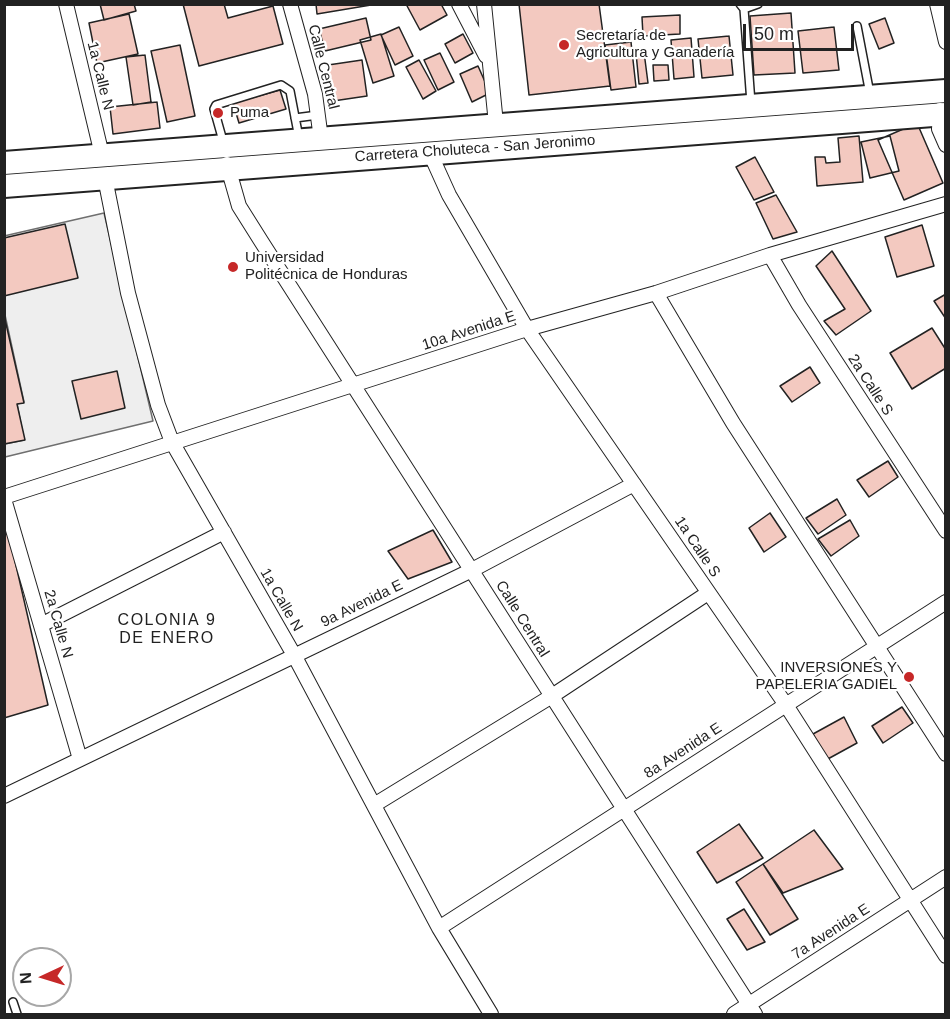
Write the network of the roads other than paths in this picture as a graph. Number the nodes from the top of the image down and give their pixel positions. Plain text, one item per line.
1 (66, 4) edge
2 (290, 4) edge
3 (459, 4) edge
4 (484, 4) edge
5 (758, 4) edge
6 (937, 4) edge
7 (742, 7) edge
8 (857, 26) dead end
9 (945, 42) edge
10 (489, 64) junction
11 (945, 90) edge
12 (870, 96) junction
13 (751, 105) junction
14 (318, 115) junction
15 (942, 115) edge
16 (295, 118) junction
17 (496, 124) junction
18 (310, 139) junction
19 (945, 145) edge
20 (430, 153) junction
21 (102, 155) junction
22 (226, 157) junction
23 (4, 163) edge
24 (105, 178) junction
25 (4, 186) edge
26 (945, 204) edge
27 (770, 255) junction
28 (656, 293) junction
29 (527, 329) junction
30 (355, 386) junction
31 (172, 442) junction
32 (634, 484) junction
33 (4, 498) edge
34 (945, 531) edge
35 (224, 532) junction
36 (472, 570) junction
37 (708, 593) junction
38 (945, 602) edge
39 (41, 625) junction
40 (877, 646) junction
41 (294, 655) junction
42 (552, 696) junction
43 (786, 705) junction
44 (945, 754) edge
45 (80, 759) junction
46 (4, 796) edge
47 (374, 805) junction
48 (625, 808) junction
49 (945, 877) edge
50 (910, 900) junction
51 (439, 928) junction
52 (945, 957) edge
53 (752, 1010) edge
54 (491, 1014) edge
55 (734, 1014) edge

1 - 21 street, 1a Calle N
2 - 14 street, Calle Central
3 - 10 street
4 - 10 street
5 - 7 lane
6 - 9 street
7 - 13 lane
8 - 12 lane
10 - 17 street
11 - 12 highway, Carretera Choluteca - San Jeronimo
11 - 15 street
12 - 13 highway, Carretera Choluteca - San Jeronimo
13 - 17 highway, Carretera Choluteca - San Jeronimo
14 - 16 lane
14 - 18 street, Calle Central
15 - 19 street
15 - 20 highway, Carretera Choluteca - San Jeronimo
16 - 18 lane
16 - 22 lane
17 - 18 highway, Carretera Choluteca - San Jeronimo
18 - 22 highway, Carretera Choluteca - San Jeronimo
20 - 22 highway, Carretera Choluteca - San Jeronimo
20 - 29 street, 1a Calle S
21 - 22 highway, Carretera Choluteca - San Jeronimo
21 - 23 highway, Carretera Choluteca - San Jeronimo
22 - 24 highway, Carretera Choluteca - San Jeronimo
22 - 30 street, Calle Central
24 - 25 highway, Carretera Choluteca - San Jeronimo
24 - 31 street, 1a Calle N
26 - 27 street, 10a Avenida E
27 - 28 street, 10a Avenida E
27 - 34 street, 2a Calle S
28 - 29 street, 10a Avenida E
28 - 40 street
29 - 30 street, 10a Avenida E
29 - 32 street, 1a Calle S
30 - 31 street, 10a Avenida E
30 - 36 street, Calle Central
31 - 33 street, 10a Avenida E
31 - 35 street, 1a Calle N
32 - 36 street, 9a Avenida E
32 - 37 street, 1a Calle S
33 - 39 street, 2a Calle N
35 - 39 street
35 - 41 street, 1a Calle N
36 - 41 street, 9a Avenida E
36 - 42 street, Calle Central
37 - 42 street
37 - 43 street, 1a Calle S
38 - 40 street, 8a Avenida E
39 - 45 street, 2a Calle N
40 - 43 street, 8a Avenida E
40 - 44 street
41 - 45 street, 9a Avenida E
41 - 47 street, 1a Calle N
42 - 47 street
42 - 48 street, Calle Central
43 - 48 street, 8a Avenida E
43 - 50 street, 1a Calle S
45 - 46 street, 9a Avenida E
47 - 51 street, 1a Calle N
48 - 51 street, 8a Avenida E
48 - 53 street, Calle Central
49 - 50 street, 7a Avenida E
50 - 52 street, 1a Calle S
50 - 53 street, 7a Avenida E
51 - 54 street, 1a Calle N
53 - 55 street, 7a Avenida E

